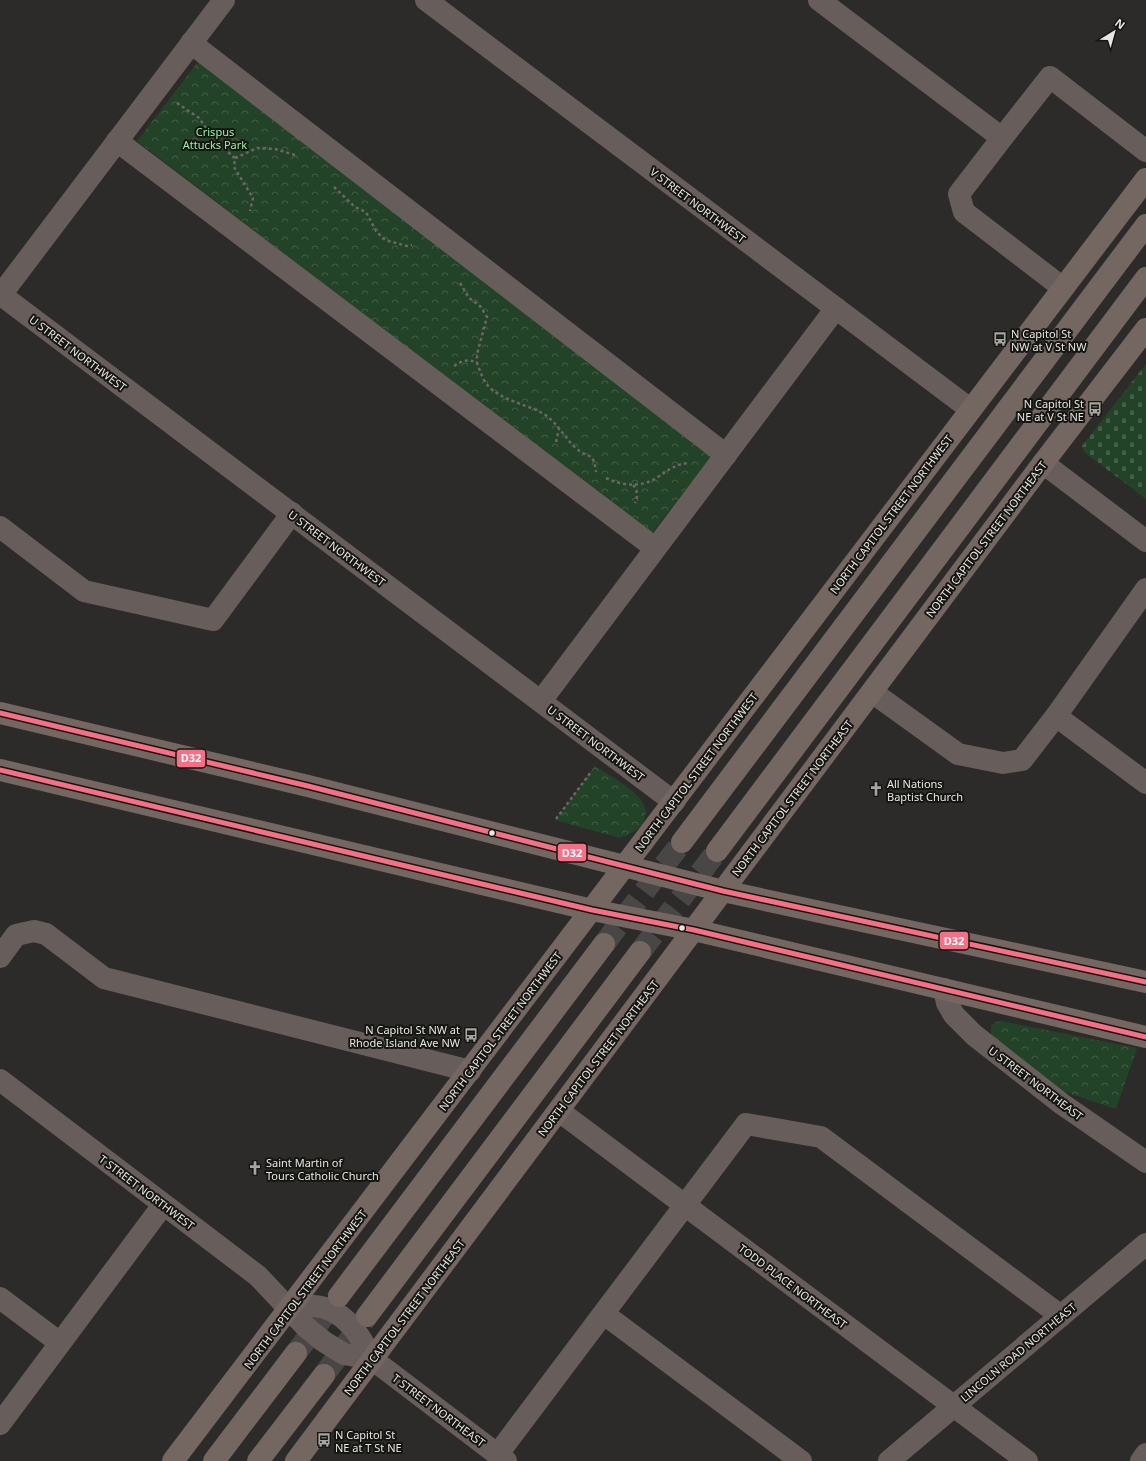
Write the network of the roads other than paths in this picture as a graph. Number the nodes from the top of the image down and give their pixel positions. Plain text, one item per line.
1 (224, 0) edge
2 (426, 0) edge
3 (819, 0) edge
4 (191, 43) junction
5 (1002, 138) junction
6 (117, 141) junction
7 (1146, 151) edge
8 (1146, 179) edge
9 (1146, 225) edge
10 (1146, 278) edge
11 (1063, 288) junction
12 (0, 295) edge
13 (836, 308) junction
14 (1146, 329) edge
15 (970, 409) junction
16 (726, 455) junction
17 (1043, 463) junction
18 (292, 513) junction
19 (0, 527) edge
20 (1146, 541) edge
21 (655, 548) junction
22 (1146, 589) edge
23 (872, 692) junction
24 (541, 701) junction
25 (0, 714) edge
26 (1056, 716) junction
27 (0, 770) edge
28 (1146, 783) edge
29 (674, 802) junction
30 (682, 842) tunnel mouth
31 (717, 851) tunnel mouth
32 (624, 868) junction
33 (723, 891) junction
34 (592, 910) junction
35 (694, 930) junction
36 (604, 944) tunnel mouth
37 (640, 952) tunnel mouth
38 (0, 957) edge
39 (1146, 982) edge
40 (944, 989) junction
41 (1146, 1037) edge
42 (470, 1070) junction
43 (0, 1080) edge
44 (559, 1111) junction
45 (1146, 1162) edge
46 (163, 1205) junction
47 (685, 1205) junction
48 (1146, 1244) edge
49 (339, 1296) tunnel mouth
50 (0, 1298) edge
51 (289, 1310) junction
52 (604, 1314) junction
53 (367, 1316) tunnel mouth
54 (1061, 1316) junction
55 (323, 1342) joint
56 (60, 1343) junction
57 (296, 1353) tunnel mouth
58 (372, 1359) junction
59 (324, 1375) tunnel mouth
60 (954, 1407) junction
61 (0, 1424) edge
62 (1146, 1454) edge
63 (501, 1458) edge
64 (173, 1461) edge
65 (214, 1461) edge
66 (258, 1461) edge
67 (296, 1461) edge
68 (801, 1461) edge
69 (889, 1461) edge
70 (1027, 1461) edge
71 (1141, 1461) edge

1 - 4 street
2 - 13 street, V STREET NORTHWEST
3 - 5 street
4 - 6 street
4 - 16 street
5 - 7 street
5 - 11 street
6 - 12 street
6 - 21 street
8 - 11 main road, NORTH CAPITOL STREET NORTHWEST
9 - 30 main road
10 - 31 main road
11 - 15 main road, NORTH CAPITOL STREET NORTHWEST
12 - 18 street, U STREET NORTHWEST
13 - 15 street, V STREET NORTHWEST
13 - 16 street
14 - 17 main road, NORTH CAPITOL STREET NORTHEAST
15 - 29 main road, NORTH CAPITOL STREET NORTHWEST
16 - 21 street
17 - 20 street
17 - 23 main road, NORTH CAPITOL STREET NORTHEAST
18 - 19 street
18 - 24 street, U STREET NORTHWEST
21 - 24 street
22 - 26 street
23 - 26 street
23 - 33 main road, NORTH CAPITOL STREET NORTHEAST
24 - 29 street, U STREET NORTHWEST
25 - 32 main road
26 - 28 street
27 - 34 main road
29 - 32 main road, NORTH CAPITOL STREET NORTHWEST
32 - 33 main road
32 - 34 main road, NORTH CAPITOL STREET NORTHWEST
33 - 35 main road, NORTH CAPITOL STREET NORTHEAST
33 - 39 main road
34 - 35 main road
34 - 42 main road, NORTH CAPITOL STREET NORTHWEST
35 - 40 main road
35 - 44 main road, NORTH CAPITOL STREET NORTHEAST
36 - 49 main road
37 - 53 main road
38 - 42 street
40 - 41 main road
40 - 45 street, U STREET NORTHEAST
42 - 51 main road, NORTH CAPITOL STREET NORTHWEST
43 - 46 street, T STREET NORTHWEST
44 - 47 street, TODD PLACE NORTHEAST
44 - 58 main road, NORTH CAPITOL STREET NORTHEAST
46 - 51 street, T STREET NORTHWEST
46 - 56 street
47 - 52 street
47 - 54 street
47 - 60 street, TODD PLACE NORTHEAST
48 - 54 street, LINCOLN ROAD NORTHEAST
50 - 56 street
51 - 55 street, T STREET NORTHWEST
51 - 58 street, T STREET NORTHEAST
51 - 64 main road, NORTH CAPITOL STREET NORTHWEST
52 - 63 street
52 - 68 street
54 - 60 street, LINCOLN ROAD NORTHEAST
55 - 58 street, T STREET NORTHEAST
56 - 61 street
57 - 65 main road
58 - 63 street, T STREET NORTHEAST
58 - 67 main road, NORTH CAPITOL STREET NORTHEAST
59 - 66 main road
60 - 69 street, LINCOLN ROAD NORTHEAST
60 - 70 street, TODD PLACE NORTHEAST
62 - 71 street

